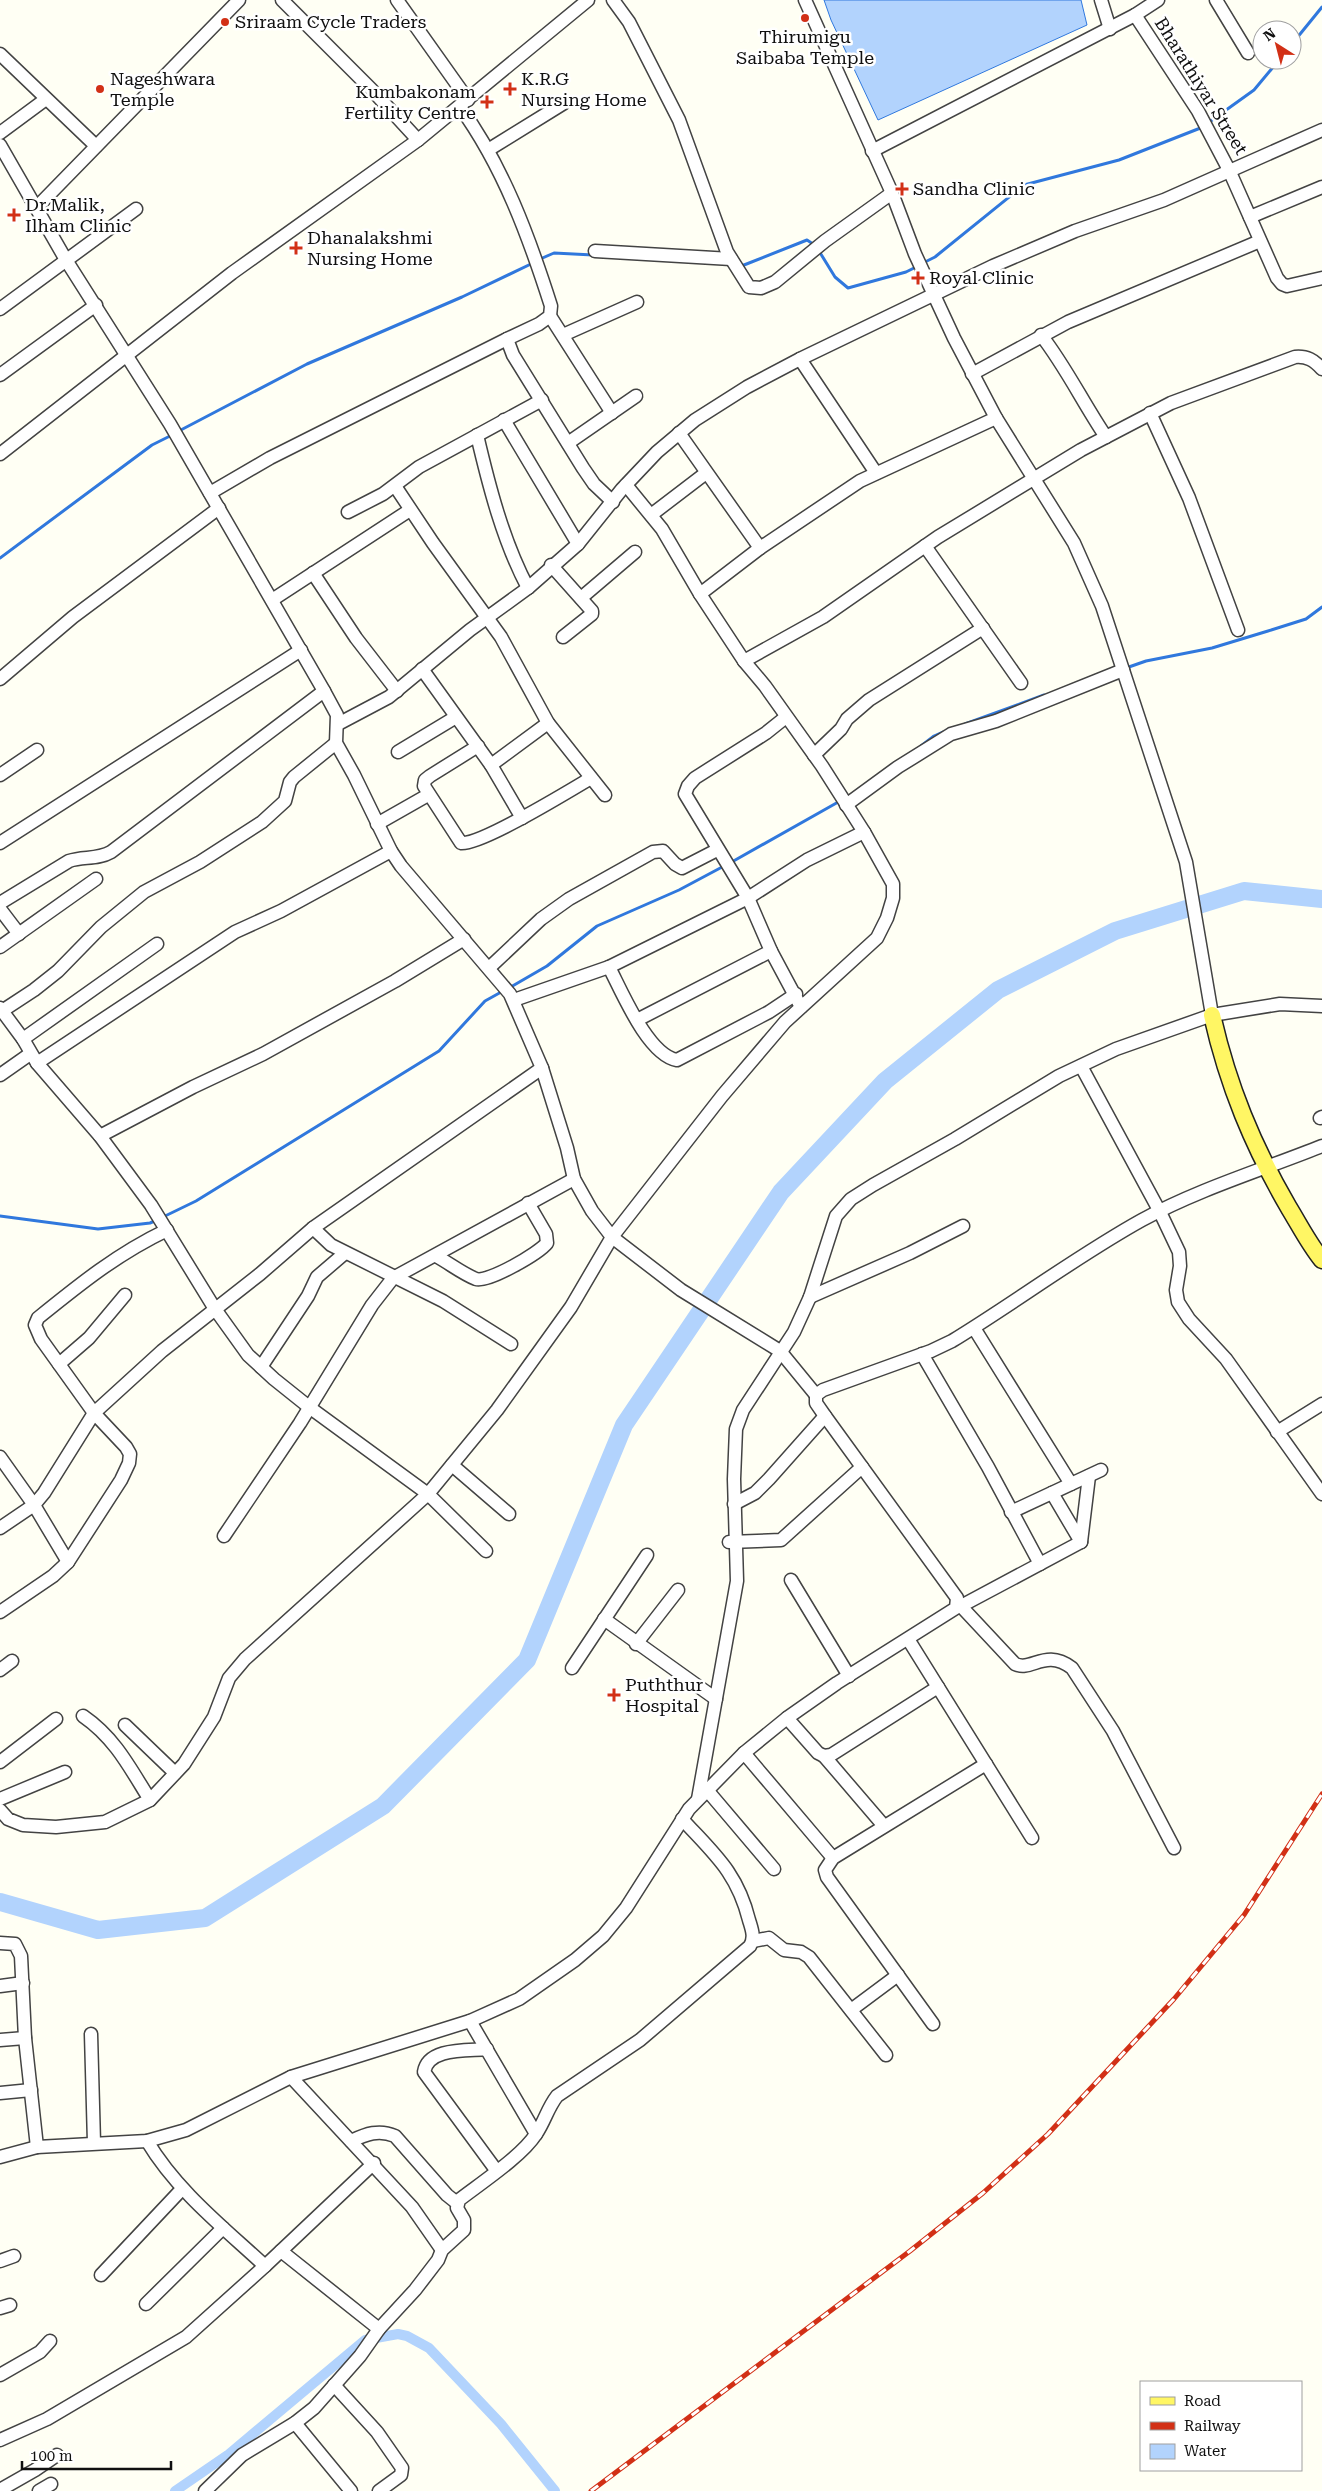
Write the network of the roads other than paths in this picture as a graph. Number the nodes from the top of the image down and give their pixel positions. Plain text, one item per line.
1 (239, 0) edge
2 (282, 0) edge
3 (397, 0) edge
4 (588, 0) edge
5 (613, 0) edge
6 (805, 0) edge
7 (1101, 0) edge
8 (1158, 0) edge
9 (1216, 0) edge
10 (1135, 15) junction
11 (1110, 29) junction
12 (1248, 53) dead end
13 (0, 54) edge
14 (46, 99) junction
15 (464, 103) junction
16 (564, 103) dead end
17 (1322, 130) edge
18 (0, 133) edge
19 (418, 140) junction
20 (0, 145) edge
21 (96, 146) junction
22 (488, 150) junction
23 (872, 151) junction
24 (1229, 170) junction
25 (1322, 187) edge
26 (892, 193) junction
27 (37, 208) junction
28 (136, 210) dead end
29 (1250, 217) junction
30 (1260, 241) junction
31 (595, 251) dead end
32 (729, 256) junction
33 (66, 260) junction
34 (1322, 278) edge
35 (934, 294) junction
36 (638, 302) dead end
37 (96, 305) junction
38 (0, 309) edge
39 (550, 316) junction
40 (1041, 335) junction
41 (563, 336) junction
42 (507, 339) junction
43 (127, 355) junction
44 (800, 359) junction
45 (1322, 369) edge
46 (972, 374) junction
47 (0, 375) edge
48 (636, 396) dead end
49 (542, 400) junction
50 (612, 413) junction
51 (1150, 413) junction
52 (996, 418) junction
53 (504, 420) junction
54 (679, 433) junction
55 (477, 435) junction
56 (1106, 437) junction
57 (568, 443) junction
58 (0, 454) edge
59 (706, 473) junction
60 (876, 473) junction
61 (1035, 480) junction
62 (626, 485) junction
63 (394, 486) junction
64 (210, 493) junction
65 (613, 502) junction
66 (219, 508) junction
67 (410, 510) junction
68 (348, 512) dead end
69 (651, 515) junction
70 (578, 544) junction
71 (925, 546) junction
72 (760, 548) junction
73 (635, 552) dead end
74 (551, 565) junction
75 (313, 573) junction
76 (528, 588) junction
77 (700, 594) junction
78 (581, 598) junction
79 (272, 600) junction
80 (487, 619) junction
81 (983, 628) junction
82 (1238, 630) dead end
83 (563, 636) dead end
84 (301, 650) junction
85 (744, 661) junction
86 (422, 669) junction
87 (1125, 675) junction
88 (0, 679) edge
89 (1021, 683) dead end
90 (324, 691) junction
91 (397, 691) junction
92 (456, 717) junction
93 (786, 717) junction
94 (548, 723) junction
95 (338, 724) junction
96 (336, 743) junction
97 (478, 746) junction
98 (37, 750) dead end
99 (398, 752) dead end
100 (814, 755) junction
101 (491, 765) junction
102 (0, 775) edge
103 (591, 778) junction
104 (428, 795) junction
105 (605, 795) dead end
106 (847, 807) junction
107 (522, 818) junction
108 (377, 824) junction
109 (864, 832) junction
110 (0, 843) edge
111 (391, 851) junction
112 (719, 852) junction
113 (96, 879) dead end
114 (748, 898) junction
115 (0, 903) edge
116 (0, 909) edge
117 (19, 934) junction
118 (464, 939) junction
119 (157, 944) dead end
120 (0, 947) edge
121 (771, 951) junction
122 (609, 967) junction
123 (492, 972) junction
124 (796, 994) junction
125 (512, 997) junction
126 (1322, 1006) edge
127 (801, 1007) junction
128 (1, 1009) edge
129 (1212, 1015) junction
130 (637, 1020) junction
131 (23, 1039) junction
132 (34, 1058) junction
133 (1081, 1066) junction
134 (542, 1068) junction
135 (0, 1075) edge
136 (100, 1136) junction
137 (1322, 1146) edge
138 (1266, 1168) junction
139 (574, 1179) junction
140 (528, 1203) junction
141 (1160, 1212) junction
142 (964, 1226) dead end
143 (165, 1227) junction
144 (313, 1228) junction
145 (612, 1237) junction
146 (344, 1253) junction
147 (436, 1256) junction
148 (1322, 1260) edge
149 (393, 1278) junction
150 (125, 1295) dead end
151 (810, 1297) junction
152 (215, 1309) junction
153 (974, 1328) junction
154 (511, 1344) dead end
155 (780, 1351) junction
156 (922, 1354) junction
157 (59, 1364) junction
158 (261, 1368) junction
159 (816, 1395) junction
160 (1322, 1404) edge
161 (309, 1407) junction
162 (94, 1413) junction
163 (825, 1416) junction
164 (1277, 1432) junction
165 (0, 1457) edge
166 (452, 1465) junction
167 (862, 1467) junction
168 (1101, 1470) dead end
169 (1089, 1476) junction
170 (1071, 1484) junction
171 (1052, 1493) junction
172 (428, 1494) junction
173 (1322, 1494) edge
174 (734, 1504) junction
175 (34, 1505) junction
176 (1011, 1512) junction
177 (509, 1514) dead end
178 (0, 1528) edge
179 (224, 1536) dead end
180 (732, 1542) junction
181 (1081, 1542) junction
182 (486, 1551) dead end
183 (647, 1555) dead end
184 (68, 1562) junction
185 (1040, 1564) junction
186 (791, 1580) dead end
187 (678, 1590) dead end
188 (960, 1605) junction
189 (0, 1612) edge
190 (604, 1619) junction
191 (908, 1639) junction
192 (636, 1644) junction
193 (12, 1661) dead end
194 (572, 1668) dead end
195 (0, 1670) edge
196 (849, 1676) junction
197 (938, 1686) junction
198 (716, 1699) junction
199 (83, 1716) dead end
200 (788, 1718) junction
201 (56, 1719) dead end
202 (125, 1725) dead end
203 (744, 1753) junction
204 (824, 1756) junction
205 (0, 1762) edge
206 (986, 1764) junction
207 (64, 1772) dead end
208 (175, 1773) junction
209 (703, 1795) junction
210 (0, 1799) edge
211 (150, 1800) junction
212 (3, 1816) edge
213 (682, 1819) junction
214 (884, 1826) junction
215 (1032, 1838) dead end
216 (1174, 1848) dead end
217 (832, 1858) junction
218 (774, 1869) dead end
219 (753, 1941) junction
220 (0, 1942) edge
221 (898, 1975) junction
222 (22, 1983) junction
223 (0, 1986) edge
224 (851, 2010) junction
225 (470, 2021) junction
226 (933, 2024) dead end
227 (92, 2034) dead end
228 (26, 2038) junction
229 (0, 2040) edge
230 (487, 2049) junction
231 (886, 2055) dead end
232 (291, 2077) junction
233 (31, 2090) junction
234 (0, 2093) edge
235 (536, 2134) junction
236 (147, 2141) junction
237 (351, 2141) junction
238 (94, 2143) junction
239 (37, 2147) junction
240 (0, 2157) edge
241 (374, 2163) junction
242 (496, 2170) junction
243 (182, 2189) junction
244 (457, 2203) junction
245 (223, 2228) junction
246 (442, 2250) junction
247 (281, 2251) junction
248 (14, 2256) dead end
249 (0, 2261) edge
250 (265, 2266) junction
251 (101, 2275) dead end
252 (146, 2304) dead end
253 (375, 2336) junction
254 (50, 2341) dead end
255 (0, 2375) edge
256 (334, 2384) junction
257 (295, 2423) junction
258 (0, 2440) edge
259 (57, 2454) dead end
260 (51, 2484) dead end
261 (0, 2490) edge
262 (39, 2491) edge
263 (205, 2491) edge
264 (351, 2491) edge
265 (379, 2491) edge

1 - 21 street
2 - 19 street
3 - 15 street
4 - 15 street
5 - 32 street
6 - 23 street
7 - 11 street
8 - 10 street
9 - 12 street
10 - 11 street, Bharathiyar Street
10 - 24 street, Bharathiyar Street
11 - 23 street, Bharathiyar Street
13 - 14 street
14 - 18 street
14 - 21 street
15 - 19 street
15 - 22 street
16 - 22 street
17 - 24 street, Bharathiyar Street
19 - 43 street
20 - 27 street
21 - 27 street
22 - 39 street
23 - 26 street
24 - 29 street
24 - 35 street
25 - 29 street
26 - 32 street
26 - 35 street
27 - 33 street
28 - 33 street
29 - 30 street
30 - 34 street
30 - 40 street
31 - 32 street
33 - 37 street
33 - 38 street
35 - 44 street
35 - 46 street
36 - 41 street
37 - 43 street
37 - 47 street
39 - 41 street
39 - 42 street
40 - 46 street
40 - 56 street
41 - 50 street
42 - 49 street
42 - 64 street
43 - 58 street
43 - 64 street
44 - 54 street
44 - 60 street
45 - 51 street
46 - 52 street
48 - 50 street
49 - 53 street
49 - 57 street
50 - 57 street
51 - 56 street
51 - 82 street
52 - 60 street
52 - 61 street
53 - 55 street
53 - 70 street
54 - 59 street
54 - 62 street
55 - 63 street
55 - 76 street
56 - 61 street
57 - 65 street
59 - 69 street
59 - 72 street
60 - 72 street
61 - 71 street
61 - 87 street
62 - 65 street
62 - 69 street
63 - 67 street
63 - 68 street
64 - 66 street
65 - 70 street
66 - 79 street
66 - 88 street
67 - 75 street
67 - 80 street
69 - 77 street
70 - 74 street
71 - 81 street
71 - 85 street
72 - 77 street
73 - 78 street
74 - 76 street
74 - 78 street
75 - 79 street
75 - 91 street
76 - 80 street
77 - 85 street
78 - 83 street
79 - 84 street
80 - 86 street
80 - 94 street
81 - 89 street
81 - 100 street
84 - 90 street
84 - 110 street
85 - 93 street
86 - 91 street
86 - 92 street
87 - 106 street
87 - 129 street
90 - 95 street
90 - 115 street
91 - 95 street
92 - 97 street
92 - 99 street
93 - 100 street
93 - 112 street
94 - 101 street
94 - 103 street
95 - 96 street
96 - 108 street
96 - 128 street
97 - 101 street
97 - 104 street
98 - 102 street
100 - 106 street
101 - 107 street
103 - 105 street
103 - 107 street
104 - 107 street
104 - 108 street
106 - 109 street
108 - 111 street
109 - 114 street
109 - 127 street
111 - 118 street
111 - 132 street
112 - 114 street
112 - 123 street
113 - 117 street
114 - 121 street
114 - 122 street
116 - 117 street
117 - 120 street
118 - 123 street
118 - 136 street
119 - 131 street
121 - 124 street
121 - 130 street
122 - 125 street
122 - 130 street
123 - 125 street
124 - 127 street
124 - 130 street
125 - 134 street
126 - 129 street
127 - 145 street
128 - 131 street
129 - 133 street
129 - 138 main road
131 - 132 street
132 - 135 street
132 - 136 street
133 - 141 street
133 - 151 street
134 - 139 street
134 - 144 street
136 - 143 street
137 - 138 street
138 - 141 street
138 - 148 main road
139 - 140 street
139 - 145 street
140 - 147 street
140 - 147 street
141 - 153 street
141 - 164 street
142 - 151 street
143 - 152 street
143 - 157 street
144 - 146 street
144 - 152 street
145 - 155 street
145 - 166 street
146 - 149 street
146 - 158 street
147 - 149 street
149 - 154 street
149 - 161 street
150 - 157 street
151 - 155 street
152 - 158 street
152 - 162 street
153 - 156 street
153 - 170 street
155 - 159 street
155 - 174 street
156 - 159 street
156 - 176 street
157 - 162 street
158 - 161 street
159 - 163 street
160 - 164 street
161 - 172 street
161 - 179 street
162 - 175 street
162 - 184 street
163 - 167 street
163 - 174 street
164 - 173 street
165 - 175 street
166 - 172 street
166 - 177 street
167 - 180 street
167 - 188 street
168 - 169 street
169 - 170 street
169 - 181 street
170 - 171 street
171 - 176 street
171 - 181 street
172 - 182 street
172 - 208 street
174 - 180 street
175 - 178 street
175 - 184 street
176 - 185 street
180 - 198 street
181 - 185 street
183 - 190 street
184 - 189 street
185 - 188 street
186 - 196 street
187 - 192 street
188 - 191 street
188 - 216 street
190 - 192 street
190 - 194 street
191 - 196 street
191 - 197 street
192 - 198 street
193 - 195 street
196 - 200 street
197 - 204 street
197 - 206 street
198 - 209 street
199 - 211 street
200 - 203 street
200 - 204 street
201 - 205 street
202 - 208 street
203 - 209 street
203 - 217 street
204 - 214 street
206 - 214 street
206 - 215 street
207 - 210 street
208 - 211 street
209 - 213 street
209 - 218 street
211 - 212 street
213 - 219 street
213 - 225 street
214 - 217 street
217 - 221 street
219 - 224 street
219 - 235 street
220 - 222 street
221 - 224 street
221 - 226 street
222 - 223 street
222 - 228 street
224 - 231 street
225 - 230 street
225 - 232 street
227 - 238 street
228 - 229 street
228 - 233 street
230 - 235 street
230 - 242 street
232 - 236 street
232 - 237 street
233 - 234 street
233 - 239 street
235 - 242 street
236 - 238 street
236 - 243 street
237 - 241 street
237 - 244 street
238 - 239 street
239 - 240 street
241 - 246 street
241 - 247 street
242 - 244 street
243 - 245 street
243 - 251 street
244 - 246 street
245 - 250 street
245 - 252 street
246 - 253 street
247 - 250 street
247 - 253 street
248 - 249 street
250 - 258 street
253 - 256 street
254 - 255 street
256 - 257 street
256 - 265 street
257 - 263 street
257 - 264 street
259 - 261 street
260 - 262 street

